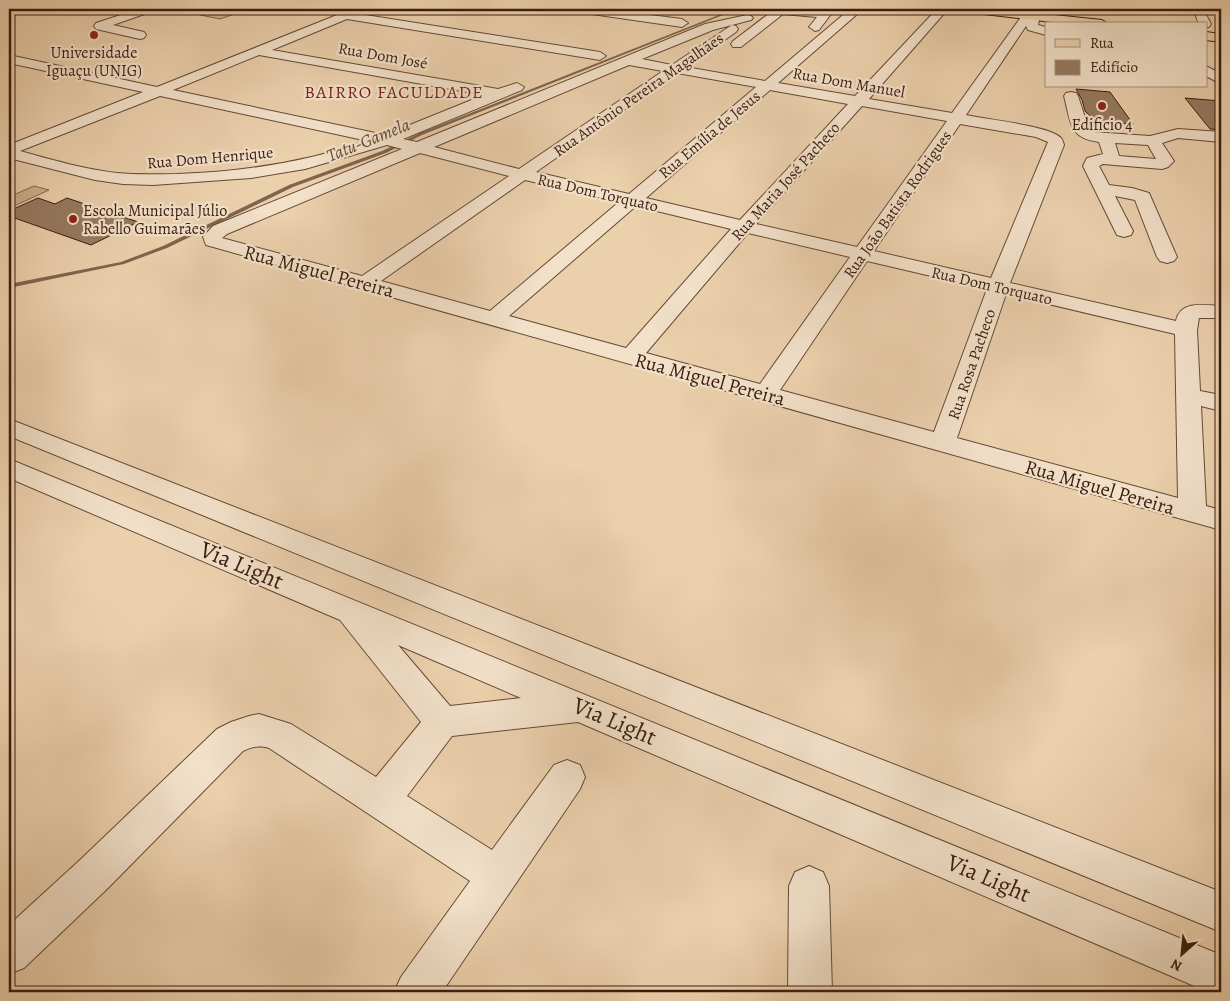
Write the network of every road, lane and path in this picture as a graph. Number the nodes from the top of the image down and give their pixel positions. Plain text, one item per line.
1 (149, 9) edge
2 (361, 9) edge
3 (578, 9) edge
4 (763, 9) edge
5 (857, 9) edge
6 (943, 9) edge
7 (967, 9) edge
8 (1198, 9) edge
9 (709, 12) dead end
10 (1033, 13) edge
11 (346, 15) junction
12 (748, 18) junction
13 (1088, 22) edge
14 (1205, 22) edge
15 (682, 23) junction
16 (815, 27) dead end
17 (1045, 31) edge
18 (140, 34) dead end
19 (636, 41) dead end
20 (795, 44) dead end
21 (815, 44) junction
22 (618, 48) dead end
23 (729, 50) dead end
24 (259, 51) junction
25 (600, 56) junction
26 (9, 59) edge
27 (629, 60) junction
28 (716, 64) dead end
29 (573, 66) dead end
30 (676, 69) junction
31 (754, 70) dead end
32 (1208, 71) edge
33 (1221, 80) edge
34 (528, 83) dead end
35 (767, 85) junction
36 (159, 92) junction
37 (500, 94) junction
38 (733, 94) dead end
39 (1071, 96) dead end
40 (752, 98) junction
41 (858, 102) junction
42 (956, 120) junction
43 (1221, 137) edge
44 (1105, 138) junction
45 (388, 141) junction
46 (1153, 141) junction
47 (415, 146) junction
48 (1056, 146) joint
49 (9, 152) edge
50 (1113, 160) junction
51 (522, 174) junction
52 (1103, 189) junction
53 (631, 200) junction
54 (744, 226) junction
55 (1124, 231) dead end
56 (861, 254) junction
57 (1167, 257) dead end
58 (365, 283) junction
59 (998, 287) junction
60 (1221, 312) edge
61 (493, 319) junction
62 (1186, 330) junction
63 (630, 356) junction
64 (765, 394) junction
65 (1188, 396) junction
66 (1221, 403) edge
67 (9, 427) edge
68 (943, 443) junction
69 (9, 468) edge
70 (1192, 512) junction
71 (1221, 520) edge
72 (350, 610) junction
73 (581, 707) junction
74 (442, 722) junction
75 (567, 777) dead end
76 (380, 801) junction
77 (497, 876) junction
78 (809, 886) dead end
79 (1221, 912) edge
80 (9, 953) edge
81 (1221, 976) edge
82 (416, 992) edge
83 (810, 992) edge

1 - 18 street
2 - 11 street
3 - 15 street
4 - 12 street, Rua Antônio Pereira Magalhães
5 - 21 street, Rua Emília de Jesus
6 - 41 street, Rua Maria José Pacheco
7 - 10 main road
8 - 14 street
9 - 15 street
10 - 13 main road
10 - 17 street
10 - 42 street, Rua João Batista Rodrigues
11 - 24 street
11 - 25 street
12 - 27 street
12 - 30 street, Rua Antônio Pereira Magalhães
15 - 19 street
16 - 23 street
20 - 21 street
21 - 35 street, Rua Emília de Jesus
22 - 25 street
24 - 36 street
24 - 37 street, Rua Dom José
25 - 29 street
26 - 36 street, Rua Dom Torquato
27 - 30 street, Rua Dom Manuel
27 - 47 street
28 - 31 street
30 - 35 street, Rua Dom Manuel
30 - 51 street, Rua Antônio Pereira Magalhães
32 - 33 street
34 - 37 street, Rua Dom Henrique
35 - 40 street, Rua Emília de Jesus
35 - 41 street, Rua Dom Manuel
36 - 45 street, Rua Dom Torquato
36 - 49 street
37 - 45 street, Rua Dom Henrique
38 - 40 street
39 - 44 street
40 - 53 street, Rua Emília de Jesus
41 - 42 street, Rua Dom Manuel
41 - 54 street, Rua Maria José Pacheco
42 - 48 street, Rua Dom Manuel
42 - 56 street, Rua João Batista Rodrigues
43 - 46 street
44 - 46 street
44 - 50 street
45 - 47 street, Rua Dom Torquato
45 - 49 street, Rua Dom Henrique
46 - 50 street
47 - 51 street, Rua Dom Torquato
47 - 58 street, Rua Miguel Pereira
48 - 59 street, Rua Rosa Pacheco
50 - 52 street
51 - 53 street, Rua Dom Torquato
51 - 58 street, Rua Antônio Pereira Magalhães
52 - 55 street
52 - 57 street
53 - 54 street, Rua Dom Torquato
53 - 61 street, Rua Emília de Jesus
54 - 56 street, Rua Dom Torquato
54 - 63 street, Rua Maria José Pacheco
56 - 59 street, Rua Dom Torquato
56 - 64 street, Rua João Batista Rodrigues
58 - 61 street, Rua Miguel Pereira
59 - 62 street, Rua Dom Torquato
59 - 68 street, Rua Rosa Pacheco
60 - 62 street
61 - 63 street, Rua Miguel Pereira
62 - 65 street
63 - 64 street, Rua Miguel Pereira
64 - 68 street, Rua Miguel Pereira
65 - 66 street
65 - 70 street
67 - 79 street, Via Light
68 - 70 street, Rua Miguel Pereira
69 - 72 street, Via Light
70 - 71 street, Rua Miguel Pereira
72 - 73 street, Via Light
72 - 74 street
73 - 74 street
73 - 81 street, Via Light
74 - 76 street
75 - 77 street
76 - 77 street
76 - 80 street
77 - 82 street
78 - 83 street

